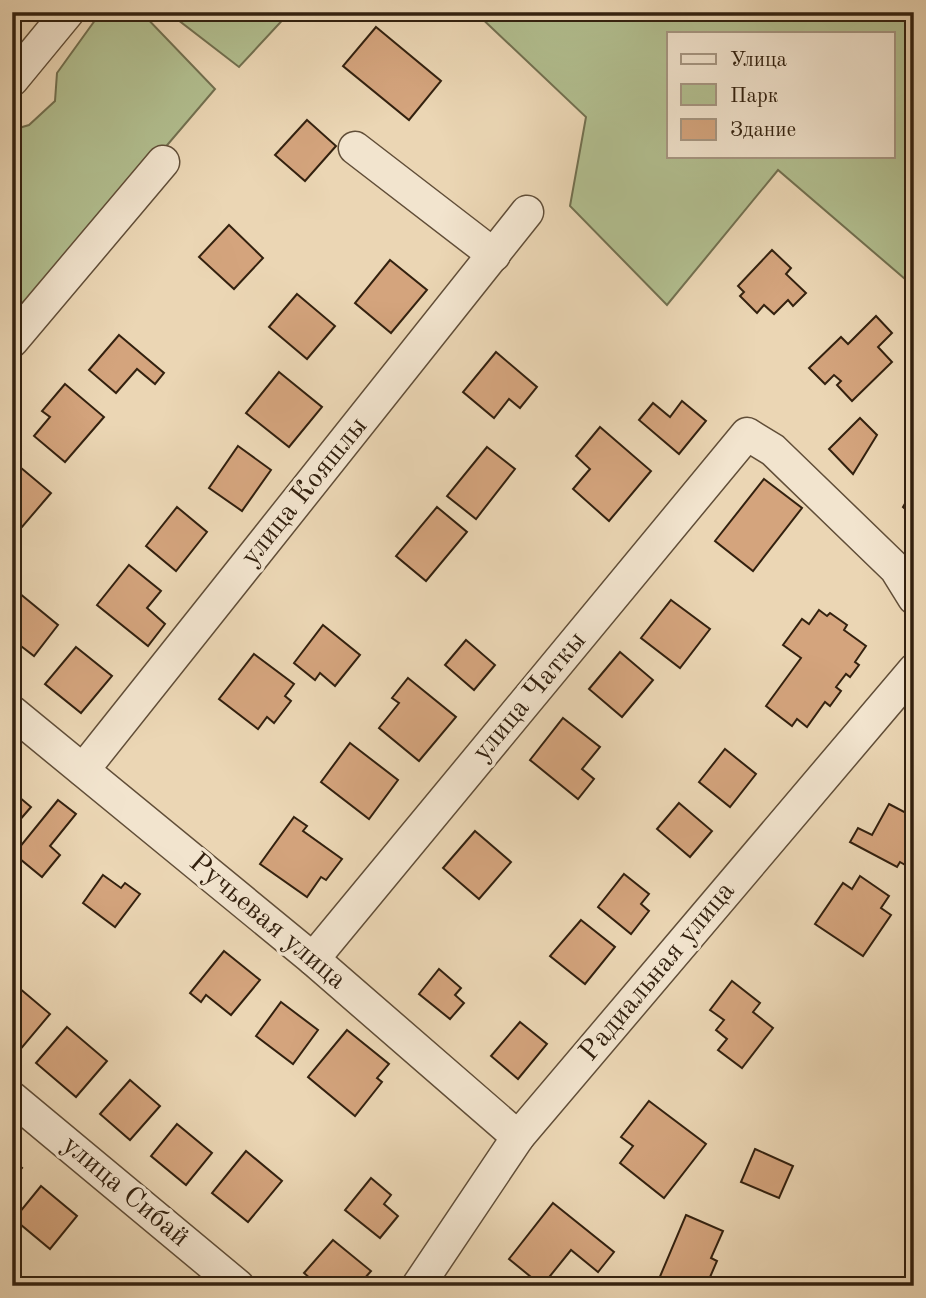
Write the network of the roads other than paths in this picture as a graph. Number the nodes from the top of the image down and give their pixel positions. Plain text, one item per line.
1 (68, 12) edge
2 (12, 80) edge
3 (355, 148) dead end
4 (163, 162) dead end
5 (527, 212) dead end
6 (494, 256) junction
7 (12, 341) edge
8 (914, 598) edge
9 (914, 670) edge
10 (12, 712) edge
11 (83, 770) junction
12 (313, 959) junction
13 (12, 1098) edge
14 (518, 1137) junction
15 (238, 1286) edge
16 (418, 1286) edge

1 - 2 street
3 - 6 street
4 - 7 street
5 - 6 street, улица Кояшлы
6 - 11 street, улица Кояшлы
8 - 12 street, улица Чаткы
9 - 14 street, Радиальная улица
10 - 11 street, Ручьевая улица
11 - 12 street, Ручьевая улица
12 - 14 street, Ручьевая улица
13 - 15 street, улица Сибай
14 - 16 street, Радиальная улица

